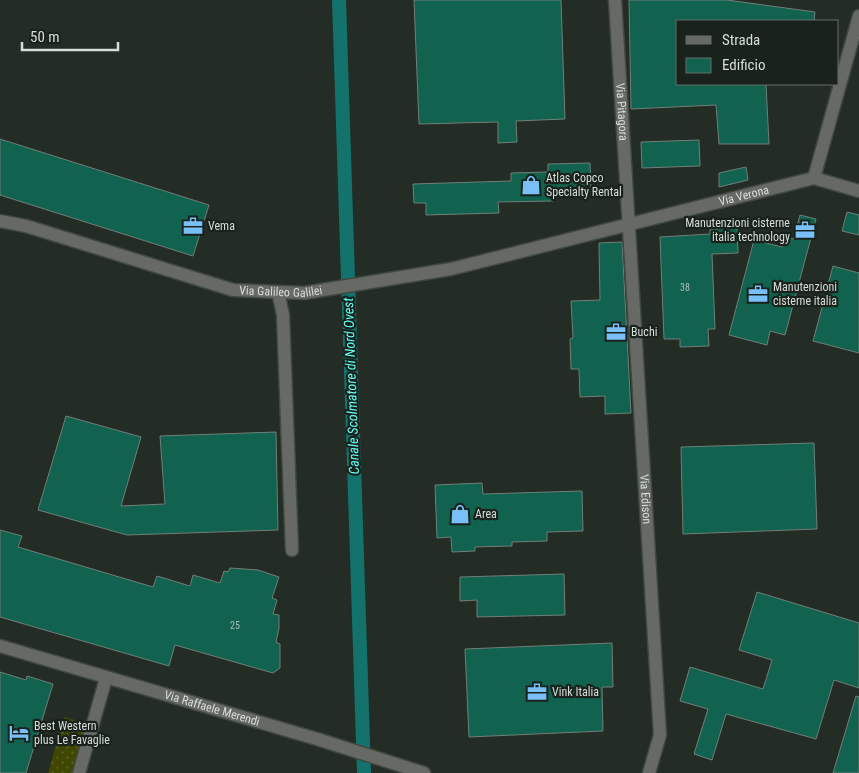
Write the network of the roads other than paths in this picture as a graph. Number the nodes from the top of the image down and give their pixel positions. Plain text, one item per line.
1 (614, 0) edge
2 (859, 16) edge
3 (814, 178) junction
4 (859, 191) edge
5 (0, 221) edge
6 (629, 224) junction
7 (0, 226) edge
8 (26, 226) junction
9 (278, 292) junction
10 (292, 550) dead end
11 (0, 646) edge
12 (106, 678) junction
13 (79, 773) edge
14 (424, 773) edge
15 (649, 773) edge

1 - 6 street, Via Pitagora
2 - 3 street
3 - 4 street
3 - 6 street, Via Verona
5 - 8 street, Via Galileo Galilei
6 - 9 street, Via Galileo Galilei
6 - 15 street, Via Edison
7 - 8 street, Via Galileo Galilei
8 - 9 street, Via Galileo Galilei
9 - 10 street
11 - 12 street, Via Raffaele Merendi
12 - 13 street
12 - 14 street, Via Raffaele Merendi

